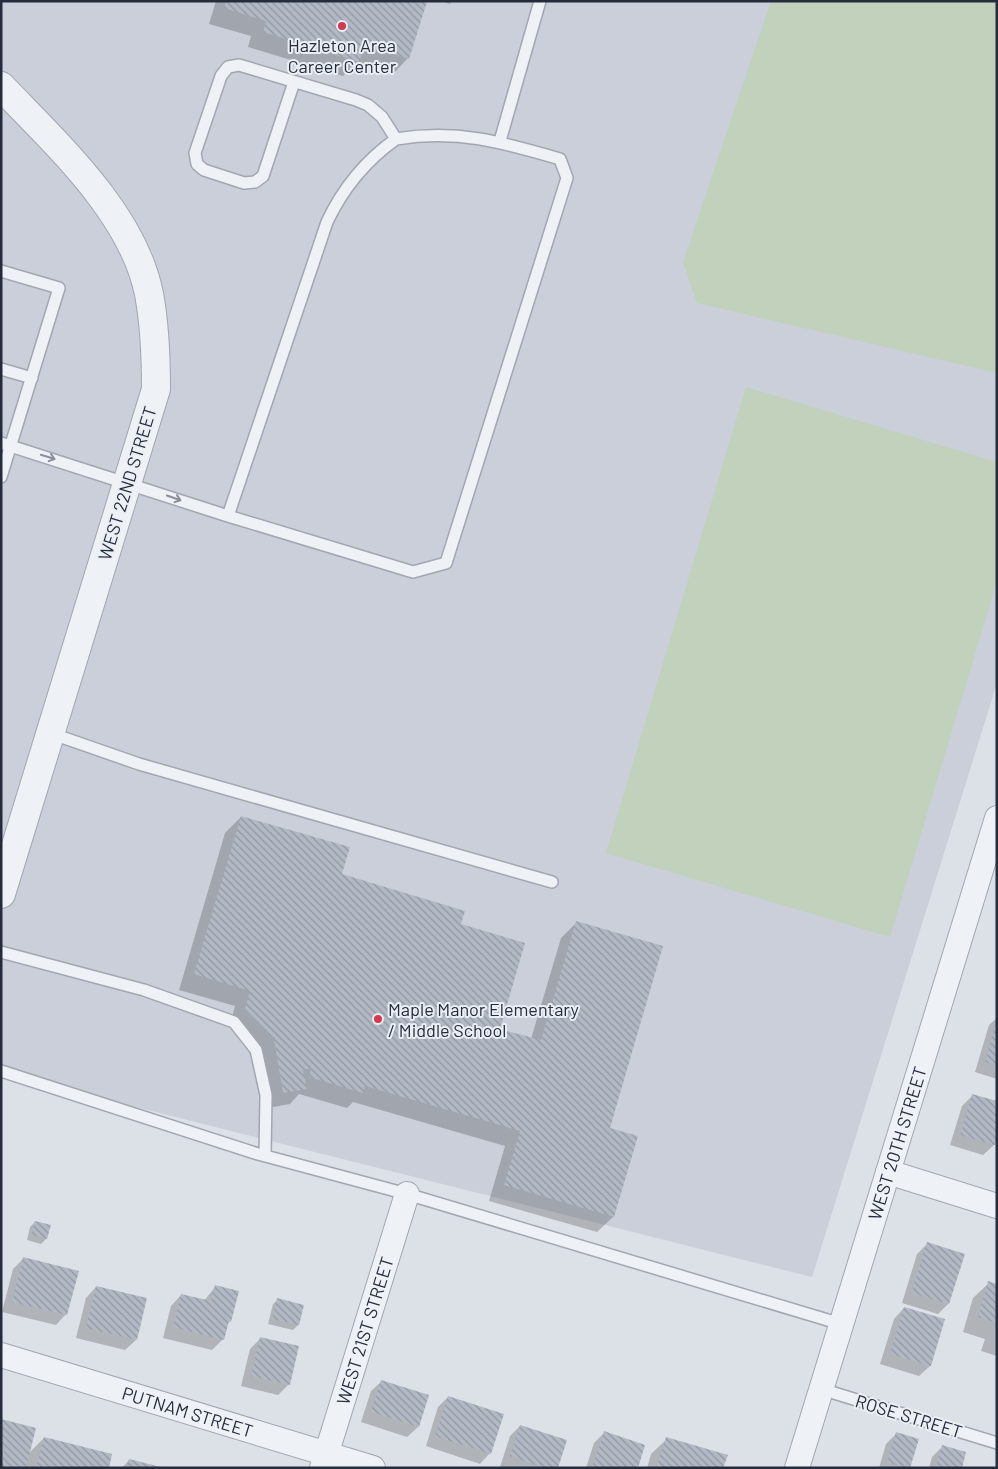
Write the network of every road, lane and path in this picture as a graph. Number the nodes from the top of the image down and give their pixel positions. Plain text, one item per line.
1 (540, 1) edge
2 (294, 82) junction
3 (9, 94) edge
4 (396, 139) junction
5 (500, 141) junction
6 (1, 271) edge
7 (1, 369) edge
8 (32, 378) junction
9 (6, 444) edge
10 (1, 477) edge
11 (128, 482) junction
12 (228, 516) junction
13 (50, 733) junction
14 (997, 818) edge
15 (552, 882) dead end
16 (1, 894) edge
17 (1, 952) edge
18 (1, 1071) edge
19 (265, 1156) junction
20 (888, 1172) junction
21 (407, 1194) junction
22 (997, 1206) edge
23 (841, 1324) junction
24 (1, 1355) edge
25 (821, 1390) junction
26 (997, 1443) edge
27 (325, 1461) edge
28 (373, 1468) edge
29 (797, 1468) edge

1 - 5 lane
2 - 2 lane
2 - 4 lane
3 - 11 street, WEST 22ND STREET
4 - 5 lane
4 - 12 lane
5 - 12 lane
6 - 8 lane
7 - 8 lane
8 - 9 lane
9 - 10 lane
9 -> 11 lane
11 -> 12 lane
11 - 13 street, WEST 22ND STREET
13 - 15 lane
13 - 16 street, WEST 22ND STREET
14 - 20 street, WEST 20TH STREET
17 - 19 lane
18 - 19 lane
19 - 21 lane
20 - 22 street
20 - 23 street, WEST 20TH STREET
21 - 23 lane
21 - 27 street, WEST 21ST STREET
23 - 25 street, WEST 20TH STREET
24 - 27 street, PUTNAM STREET
25 - 26 lane, ROSE STREET
25 - 29 street, WEST 20TH STREET
27 - 28 street, PUTNAM STREET

